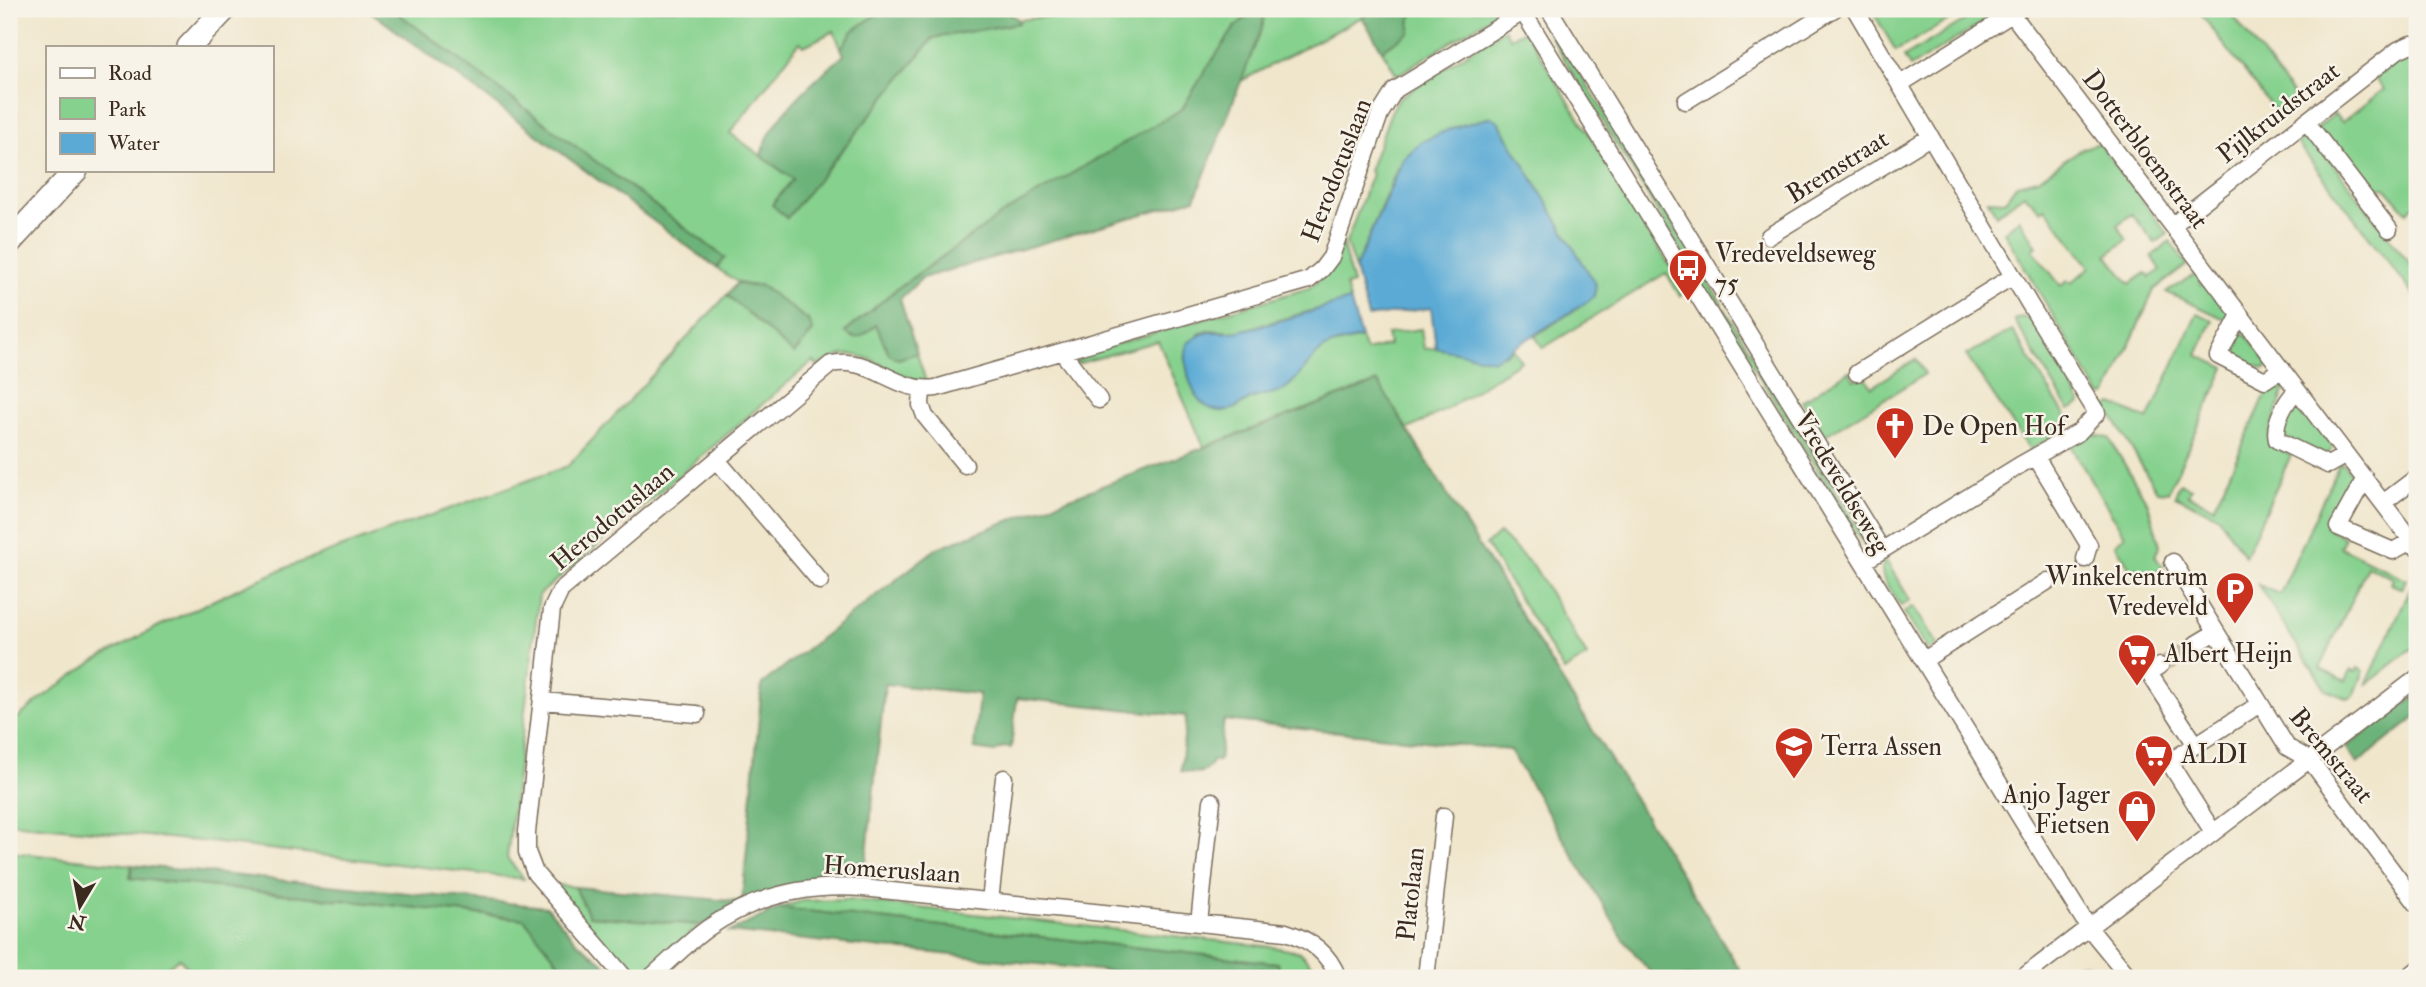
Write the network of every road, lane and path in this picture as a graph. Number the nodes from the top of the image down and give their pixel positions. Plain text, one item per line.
1 (225, 9) edge
2 (1549, 9) edge
3 (1833, 9) edge
4 (1855, 9) edge
5 (1526, 10) edge
6 (2016, 11) edge
7 (2417, 45) edge
8 (191, 46) edge
9 (1900, 84) junction
10 (1686, 101) dead end
11 (2306, 121) junction
12 (1930, 137) junction
13 (74, 172) edge
14 (2173, 225) junction
15 (2389, 229) dead end
16 (1769, 236) dead end
17 (9, 243) edge
18 (2013, 276) junction
19 (2240, 315) junction
20 (1062, 352) junction
21 (2282, 369) junction
22 (1857, 373) dead end
23 (922, 390) junction
24 (2297, 390) junction
25 (1099, 400) dead end
26 (2346, 455) junction
27 (2036, 457) junction
28 (717, 460) junction
29 (965, 465) dead end
30 (2417, 477) edge
31 (2365, 478) junction
32 (2383, 503) junction
33 (2414, 545) edge
34 (1882, 550) junction
35 (2085, 559) dead end
36 (1863, 562) junction
37 (2173, 562) dead end
38 (820, 581) dead end
39 (2048, 581) dead end
40 (2216, 632) junction
41 (2196, 644) tunnel mouth
42 (1924, 660) junction
43 (2160, 666) dead end
44 (2417, 678) edge
45 (542, 701) junction
46 (2260, 704) junction
47 (697, 714) dead end
48 (2196, 745) junction
49 (2311, 760) junction
50 (1004, 778) dead end
51 (1212, 801) dead end
52 (1444, 816) dead end
53 (2213, 832) junction
54 (990, 901) junction
55 (2417, 904) edge
56 (1199, 923) junction
57 (2089, 928) junction
58 (2417, 970) edge
59 (625, 978) edge
60 (650, 978) edge
61 (1338, 978) edge
62 (1426, 978) edge
63 (2022, 978) edge
64 (2130, 978) edge
65 (2415, 978) edge

1 - 8 street
2 - 34 street, Vredeveldseweg
3 - 10 street
4 - 9 street, Bremstraat
5 - 20 street, Herodotuslaan
5 - 36 street, Vredeveldseweg
6 - 9 street
6 - 14 street, Dotterbloemstraat
7 - 11 street, Pijlkruidstraat
9 - 12 street, Bremstraat
11 - 14 street, Pijlkruidstraat
11 - 15 street
12 - 16 street, Bremstraat
12 - 18 street, Bremstraat
13 - 17 street
14 - 19 street, Dotterbloemstraat
18 - 22 street
18 - 27 street, Bremstraat
19 - 21 street, Dotterbloemstraat
19 - 21 street
20 - 23 street, Herodotuslaan
20 - 25 street
21 - 24 street, Dotterbloemstraat
23 - 28 street, Herodotuslaan
23 - 29 street
24 - 26 street, Dotterbloemstraat
24 - 26 street
26 - 31 street, Dotterbloemstraat
27 - 34 street
27 - 35 street
28 - 38 street
28 - 45 street, Herodotuslaan
30 - 32 street
31 - 32 street, Dotterbloemstraat
31 - 33 street, Dotterbloemstraat
32 - 33 street, Dotterbloemstraat
34 - 36 street
36 - 42 street, Vredeveldseweg
37 - 40 street, Bremstraat
39 - 42 street
40 - 41 street
40 - 46 street, Bremstraat
42 - 57 street, Vredeveldseweg
43 - 48 street
44 - 49 street
45 - 47 street
45 - 59 street, Herodotuslaan
46 - 48 street, Bremstraat
46 - 49 street, Bremstraat
48 - 53 street, Bremstraat
49 - 53 street
49 - 55 street, Bremstraat
50 - 54 street, Homeruslaan
51 - 56 street
52 - 62 street, Platolaan
53 - 57 street
54 - 56 street, Homeruslaan
54 - 60 street, Homeruslaan
56 - 61 street, Homeruslaan
57 - 63 street
57 - 64 street, Vredeveldseweg
58 - 65 street

